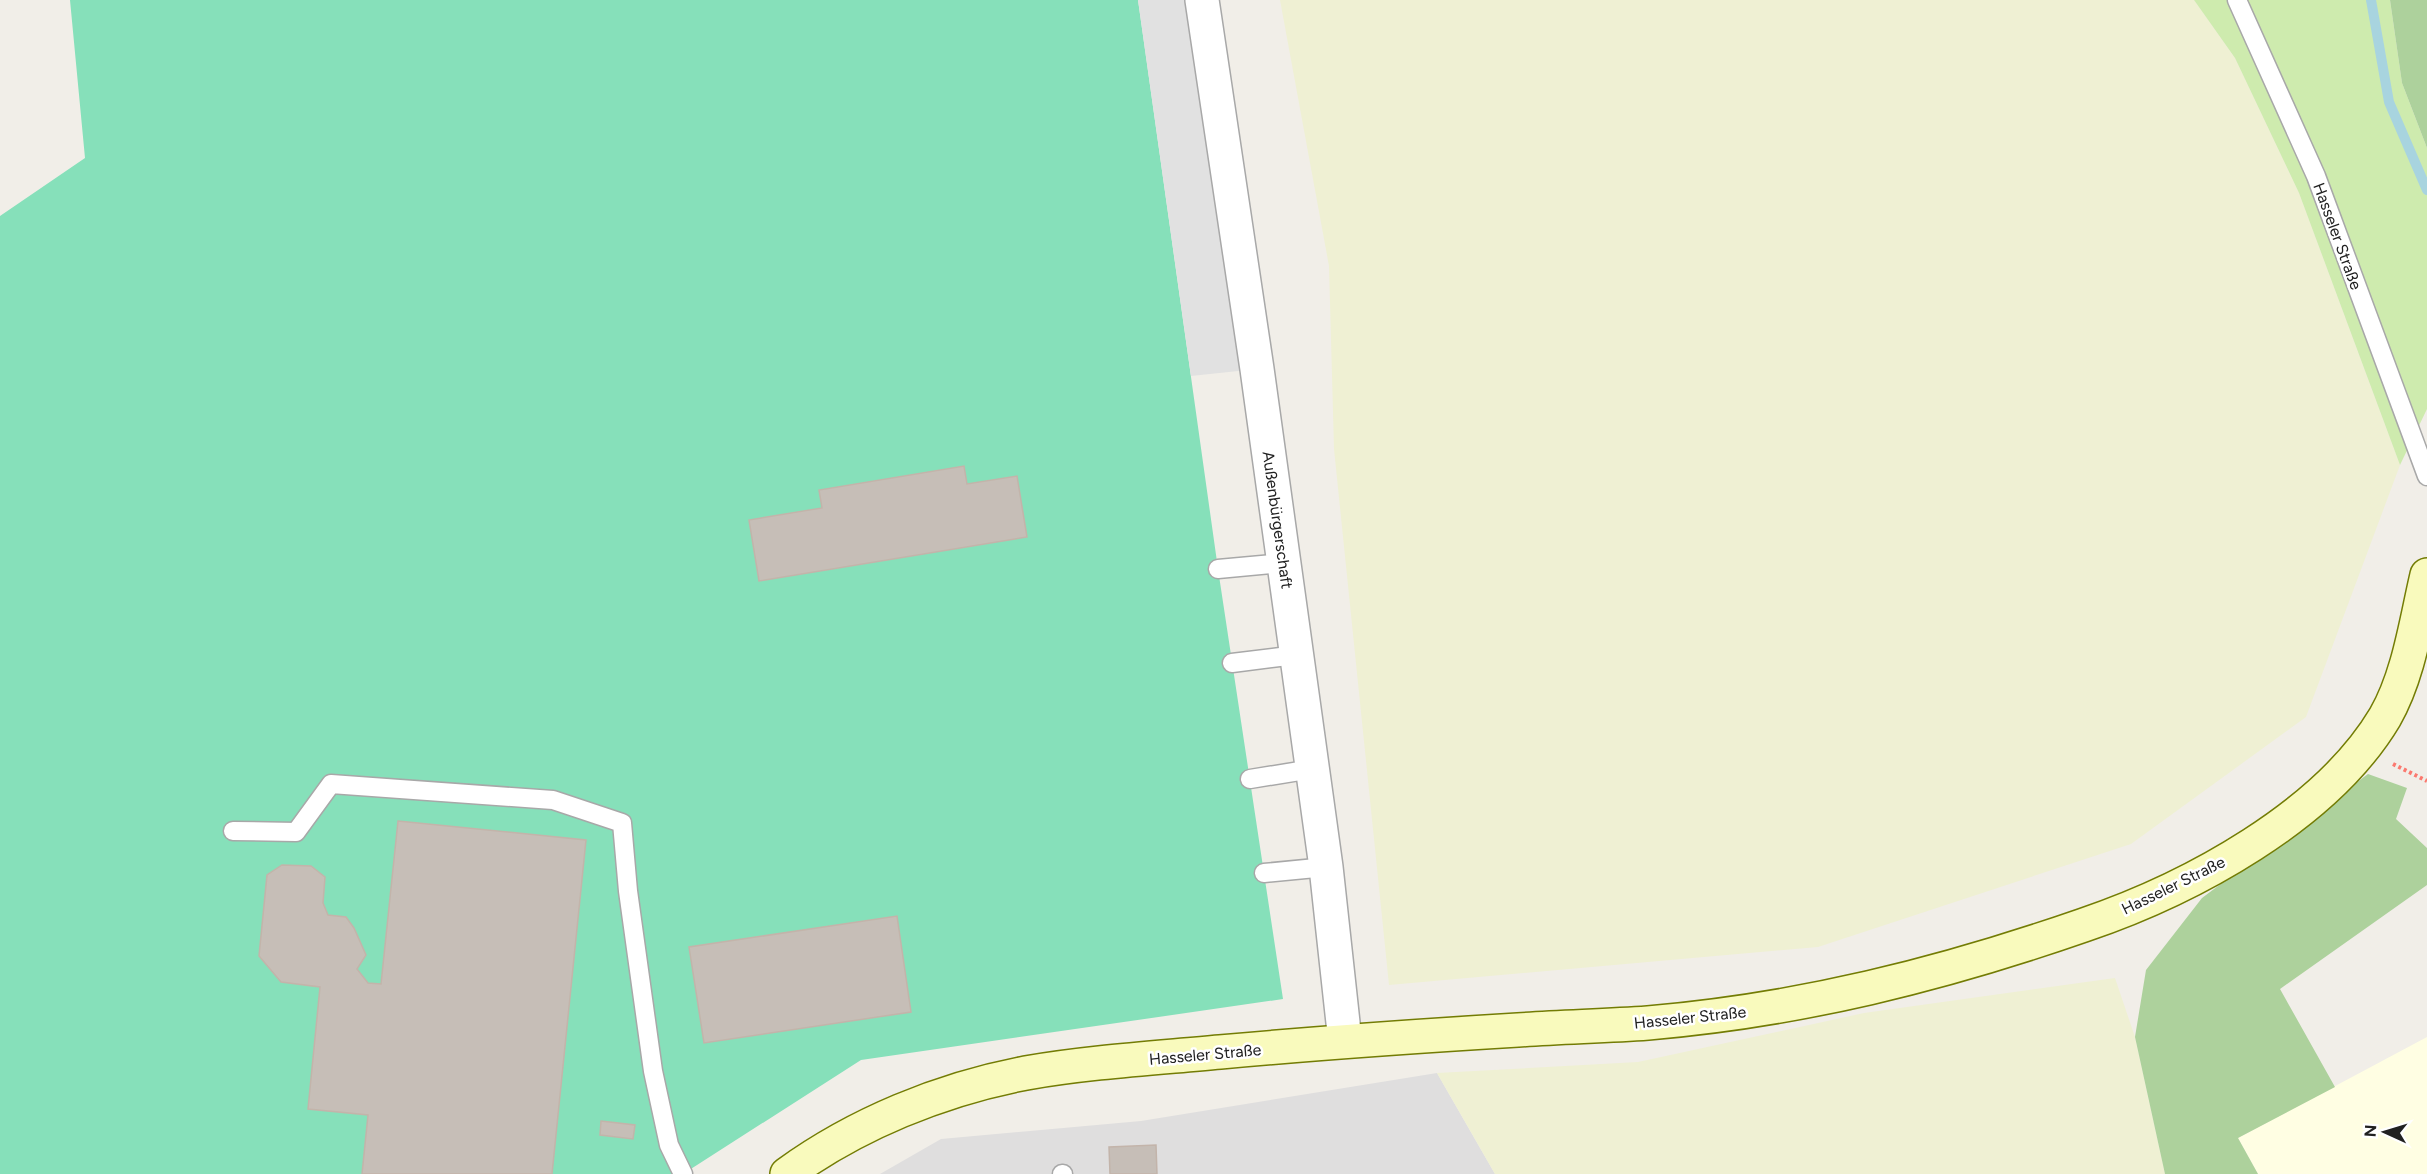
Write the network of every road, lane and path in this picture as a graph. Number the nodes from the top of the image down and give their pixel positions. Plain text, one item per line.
1 (1202, 0) edge
2 (2237, 0) edge
3 (2427, 476) edge
4 (1283, 563) junction
5 (1218, 569) dead end
6 (2427, 575) edge
7 (1296, 655) junction
8 (1232, 663) dead end
9 (1312, 769) junction
10 (1250, 779) dead end
11 (233, 831) dead end
12 (1326, 867) junction
13 (1264, 873) dead end
14 (1345, 1041) junction
15 (682, 1174) edge
16 (787, 1174) edge

1 - 4 street, Außenbürgerschaft
2 - 3 lane, Hasseler Straße
4 - 5 lane
4 - 7 street, Außenbürgerschaft
6 - 14 main road, Hasseler Straße
7 - 8 lane
7 - 9 street, Außenbürgerschaft
9 - 10 lane
9 - 12 street, Außenbürgerschaft
11 - 15 lane
12 - 13 lane
12 - 14 street, Außenbürgerschaft
14 - 16 main road, Hasseler Straße

